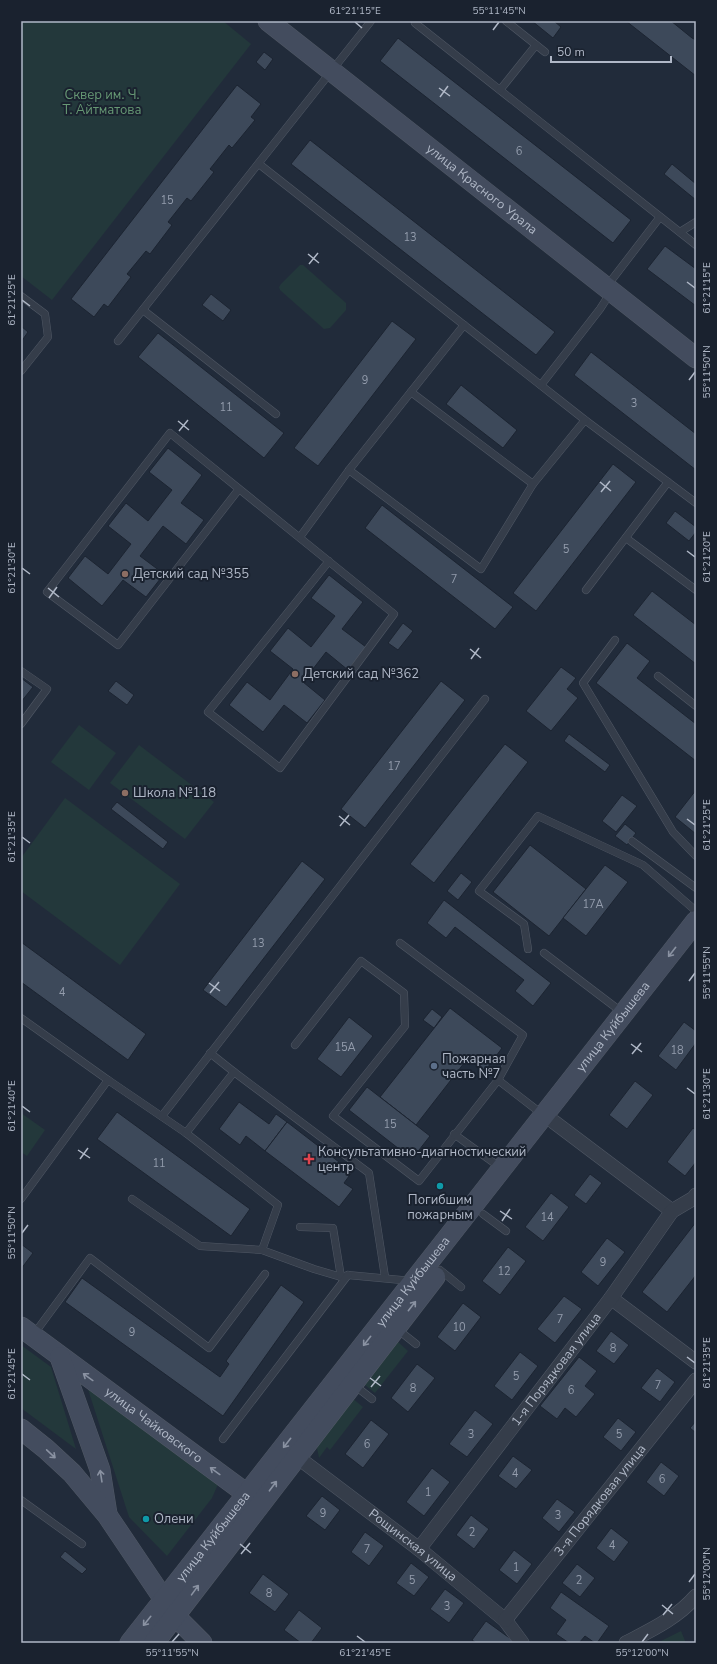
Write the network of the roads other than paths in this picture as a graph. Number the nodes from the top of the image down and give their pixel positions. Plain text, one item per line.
1 (268, 21) edge
2 (371, 21) edge
3 (506, 21) edge
4 (415, 23) dead end
5 (536, 45) junction
6 (545, 52) dead end
7 (332, 71) junction
8 (500, 90) junction
9 (259, 164) junction
10 (660, 216) junction
11 (696, 222) edge
12 (680, 232) junction
13 (696, 245) edge
14 (608, 290) junction
15 (21, 296) edge
16 (143, 310) junction
17 (464, 325) junction
18 (118, 342) dead end
19 (696, 358) edge
20 (21, 371) edge
21 (540, 385) junction
22 (411, 392) junction
23 (276, 414) dead end
24 (585, 420) junction
25 (350, 470) junction
26 (668, 482) junction
27 (533, 484) junction
28 (239, 489) junction
29 (696, 503) edge
30 (300, 537) junction
31 (626, 538) junction
32 (329, 561) junction
33 (586, 590) dead end
34 (696, 590) edge
35 (615, 640) dead end
36 (21, 670) edge
37 (658, 676) dead end
38 (485, 699) dead end
39 (696, 706) edge
40 (21, 724) edge
41 (632, 841) dead end
42 (696, 856) edge
43 (696, 888) edge
44 (696, 911) edge
45 (696, 921) edge
46 (400, 942) dead end
47 (696, 943) edge
48 (528, 949) dead end
49 (544, 953) dead end
50 (623, 1013) junction
51 (21, 1018) edge
52 (295, 1045) dead end
53 (210, 1053) junction
54 (234, 1072) junction
55 (108, 1080) junction
56 (498, 1080) junction
57 (162, 1116) junction
58 (549, 1119) junction
59 (186, 1133) junction
60 (454, 1134) junction
61 (502, 1169) junction
62 (695, 1198) edge
63 (21, 1199) edge
64 (132, 1199) dead end
65 (672, 1211) junction
66 (483, 1214) junction
67 (300, 1227) dead end
68 (506, 1232) dead end
69 (262, 1250) junction
70 (440, 1270) junction
71 (265, 1274) dead end
72 (345, 1276) junction
73 (385, 1277) junction
74 (414, 1281) junction
75 (461, 1287) dead end
76 (611, 1298) junction
77 (395, 1328) junction
78 (27, 1331) edge
79 (416, 1344) dead end
80 (60, 1357) junction
81 (696, 1362) edge
82 (696, 1380) edge
83 (352, 1384) junction
84 (372, 1399) dead end
85 (21, 1429) edge
86 (223, 1439) dead end
87 (296, 1456) junction
88 (247, 1494) junction
89 (21, 1500) edge
90 (107, 1515) junction
91 (82, 1544) dead end
92 (419, 1549) junction
93 (696, 1596) edge
94 (165, 1600) junction
95 (175, 1616) junction
96 (505, 1620) junction
97 (130, 1643) edge
98 (154, 1643) edge
99 (202, 1643) edge
100 (522, 1643) edge
101 (626, 1643) edge

1 - 7 main road, улица Красного Урала
2 - 7 lane
3 - 5 lane
4 - 8 lane
5 - 6 lane
5 - 8 lane
7 - 9 lane
7 - 14 main road, улица Красного Урала
8 - 10 lane
9 - 16 lane
9 - 17 lane
10 - 12 lane
10 - 14 lane
11 - 12 lane
12 - 13 lane
14 - 19 main road, улица Красного Урала
14 - 21 lane
15 - 20 lane
16 - 18 lane
16 - 23 lane
17 - 21 lane
17 - 22 lane
21 - 24 lane
22 - 25 lane
22 - 27 lane
24 - 26 lane
24 - 27 lane
25 - 27 lane
25 - 30 lane
26 - 29 lane
26 - 31 lane
28 - 28 lane
28 - 30 lane
30 - 32 lane
31 - 33 lane
31 - 34 lane
32 - 32 lane
35 - 42 lane
36 - 40 lane
37 - 39 lane
38 - 53 lane
41 - 43 lane
44 - 48 lane
45 -> 50 main road, улица Куйбышева
46 - 56 lane
47 - 58 main road, улица Куйбышева
49 - 50 lane
50 - 58 main road, улица Куйбышева
51 - 55 lane
52 - 60 lane
53 - 54 lane
53 - 57 lane
54 - 59 lane
54 - 73 lane
55 - 57 lane
55 - 63 lane
56 - 58 lane
56 - 60 lane
57 - 59 lane
58 - 61 main road, улица Куйбышева
58 - 65 street
58 - 66 main road, улица Куйбышева
59 - 69 lane
60 - 61 lane
61 - 74 main road, улица Куйбышева
62 - 65 street, 1-я Порядковая улица
64 - 69 lane
65 - 76 street, 1-я Порядковая улица
66 - 68 lane
66 - 70 main road, улица Куйбышева
67 - 72 lane
69 - 72 lane
70 - 75 lane
77 -> 70 main road, улица Куйбышева
71 - 78 lane
72 - 73 lane
72 - 86 lane
73 - 74 lane
74 -> 88 main road, улица Куйбышева
76 - 81 street
76 - 92 street, 1-я Порядковая улица
77 - 79 lane
77 - 83 main road, улица Куйбышева
78 - 80 main road, улица Чайковского
88 -> 80 main road, улица Чайковского
90 -> 80 main road
82 - 96 street, 3-я Порядковая улица
83 - 84 lane
83 - 87 main road, улица Куйбышева
85 -> 90 main road
87 - 92 street, Рощинская улица
95 -> 87 main road, улица Куйбышева
88 - 94 main road, улица Куйбышева
89 - 91 lane
90 - 94 main road
92 - 96 street, Рощинская улица
93 - 101 street
94 - 95 main road
94 -> 97 main road, улица Куйбышева
95 - 98 main road, улица Куйбышева
95 - 99 main road
96 - 100 street, Рощинская улица

